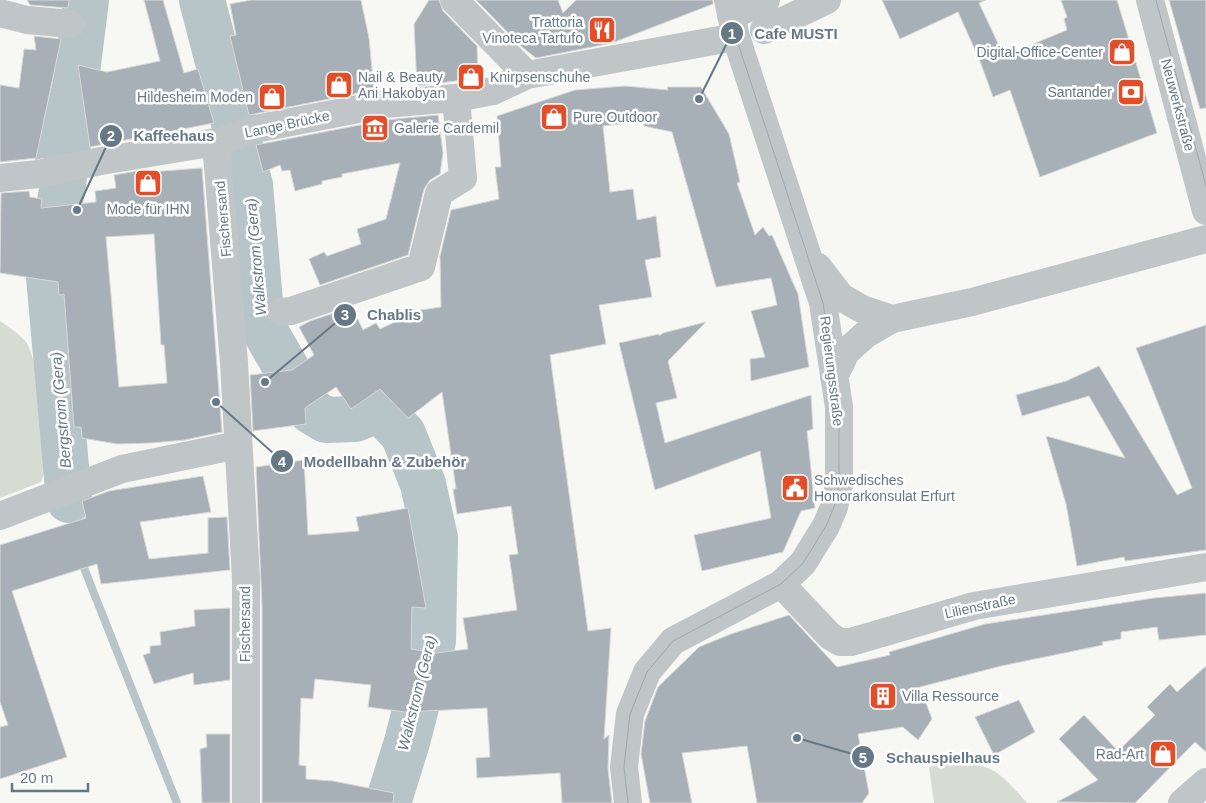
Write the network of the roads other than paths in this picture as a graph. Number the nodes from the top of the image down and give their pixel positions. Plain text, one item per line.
1 (454, 0) edge
2 (766, 0) edge
3 (826, 0) edge
4 (1150, 0) edge
5 (0, 13) edge
6 (732, 18) edge
7 (71, 24) dead end
8 (764, 30) dead end
9 (527, 76) junction
10 (456, 98) junction
11 (221, 140) junction
12 (0, 178) edge
13 (1206, 211) edge
14 (1206, 239) edge
15 (810, 258) junction
16 (281, 312) dead end
17 (892, 319) junction
18 (834, 376) junction
19 (238, 445) junction
20 (0, 516) edge
21 (1206, 567) edge
22 (781, 584) junction
23 (1206, 782) edge
24 (246, 803) edge
25 (628, 803) edge
26 (1182, 803) edge

1 - 9 street
2 - 6 street, Lange Brücke
3 - 8 street
4 - 13 street, Neuwerkstraße
5 - 7 street
6 - 9 street, Lange Brücke
6 - 15 street, Regierungsstraße
9 - 10 street, Lange Brücke
10 - 11 street, Lange Brücke
10 - 16 street
11 - 12 street, Lange Brücke
11 - 19 street, Fischersand
14 - 17 street
15 - 17 street
15 - 18 street, Regierungsstraße
17 - 18 street
18 - 22 street, Regierungsstraße
19 - 20 street
19 - 24 street, Fischersand
21 - 22 street, Lilienstraße
22 - 25 street, Regierungsstraße
23 - 26 street

